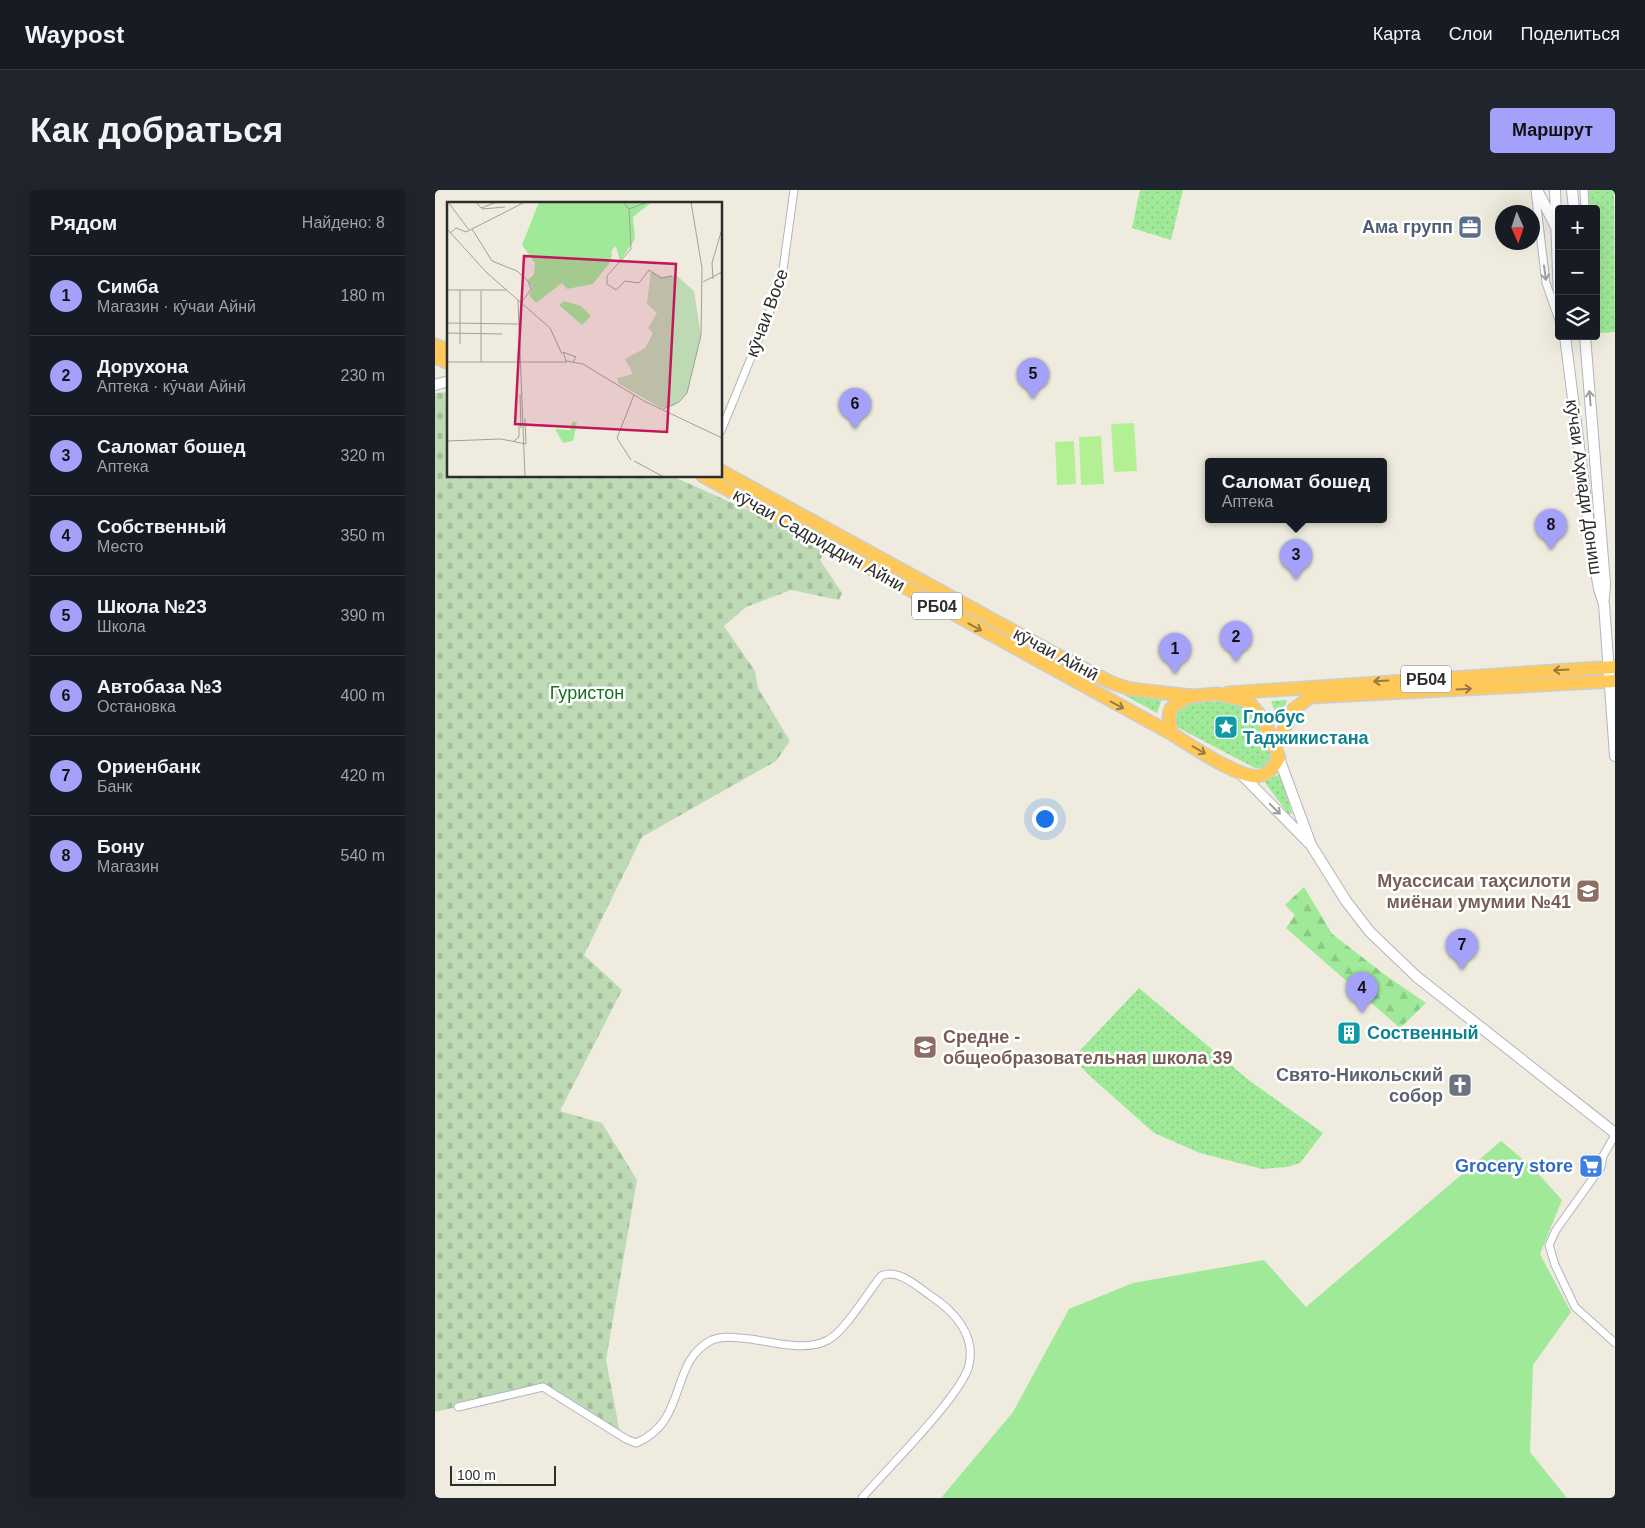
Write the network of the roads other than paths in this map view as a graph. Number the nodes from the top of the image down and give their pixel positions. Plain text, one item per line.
1 (794, 190) edge
2 (1536, 190) edge
3 (1555, 190) edge
4 (1572, 190) edge
5 (1584, 190) edge
6 (1555, 205) edge
7 (1574, 205) edge
8 (1585, 205) edge
9 (1555, 225) edge
10 (1557, 250) edge
11 (1559, 295) edge
12 (1555, 309) edge
13 (1565, 340) edge
14 (1585, 340) edge
15 (435, 345) edge
16 (447, 350) edge
17 (435, 357) edge
18 (447, 362) edge
19 (723, 426) edge
20 (723, 472) edge
21 (707, 478) edge
22 (928, 585) joint
23 (1604, 604) junction
24 (1612, 667) edge
25 (1613, 681) edge
26 (1218, 694) junction
27 (1191, 696) junction
28 (1171, 734) junction
29 (1277, 753) junction
30 (1615, 756) edge
31 (1241, 774) junction
32 (1311, 845) junction
33 (1615, 1134) edge
34 (1615, 1344) edge
35 (458, 1407) dead end
36 (862, 1498) edge

1 - 19 street, кӯчаи Восе
2 - 9 street
2 -> 12 street
3 - 6 street
4 - 7 street
5 - 8 street
10 - 11 street
13 - 23 street, кӯчаи Аҳмади Дониш
23 -> 14 street
15 - 16 highway
17 - 18 highway
20 - 22 highway, кӯчаи Садриддин Айни / РБ04
21 -> 28 highway, кӯчаи Садриддин Айни / РБ04
22 - 27 highway, кӯчаи Айнӣ / РБ04
23 - 24 street, кӯчаи Аҳмади Дониш
24 - 25 street, кӯчаи Аҳмади Дониш
24 -> 26 highway, РБ04
29 -> 25 highway, РБ04
25 - 30 street, кӯчаи Аҳмади Дониш
26 - 27 highway, РБ04
26 - 29 highway, РБ04
27 - 28 highway, РБ04
28 -> 31 highway, РБ04
29 - 31 highway, РБ04
29 - 32 street
31 -> 32 street
32 - 33 street
33 - 34 street
35 - 36 street

